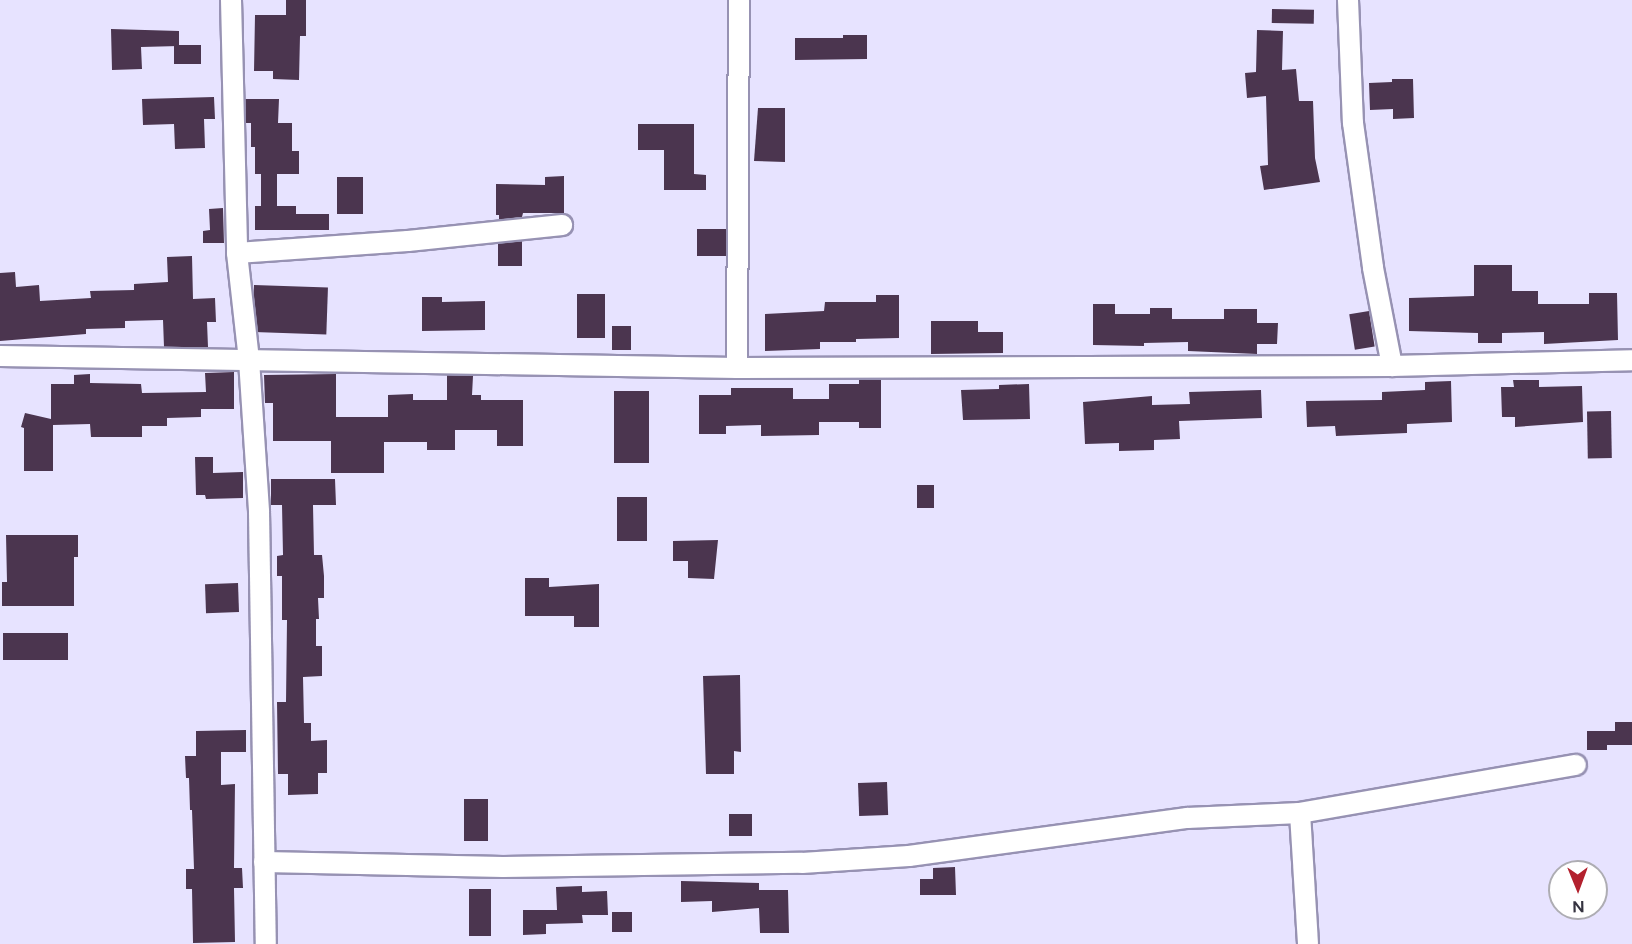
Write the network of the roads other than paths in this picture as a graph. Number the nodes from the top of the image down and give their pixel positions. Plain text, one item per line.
1 (231, 0) edge
2 (740, 0) edge
3 (1348, 0) edge
4 (562, 225) dead end
5 (237, 253) junction
6 (0, 356) edge
7 (249, 360) junction
8 (1632, 360) edge
9 (1392, 366) junction
10 (737, 368) junction
11 (1576, 765) dead end
12 (1300, 813) junction
13 (264, 862) junction
14 (266, 944) edge
15 (1308, 944) edge

1 - 5 street
2 - 10 street
3 - 9 street
4 - 5 street
5 - 7 street
6 - 7 street
7 - 10 street
7 - 13 street
8 - 9 street
9 - 10 street
11 - 12 street
12 - 13 street
12 - 15 street
13 - 14 street

